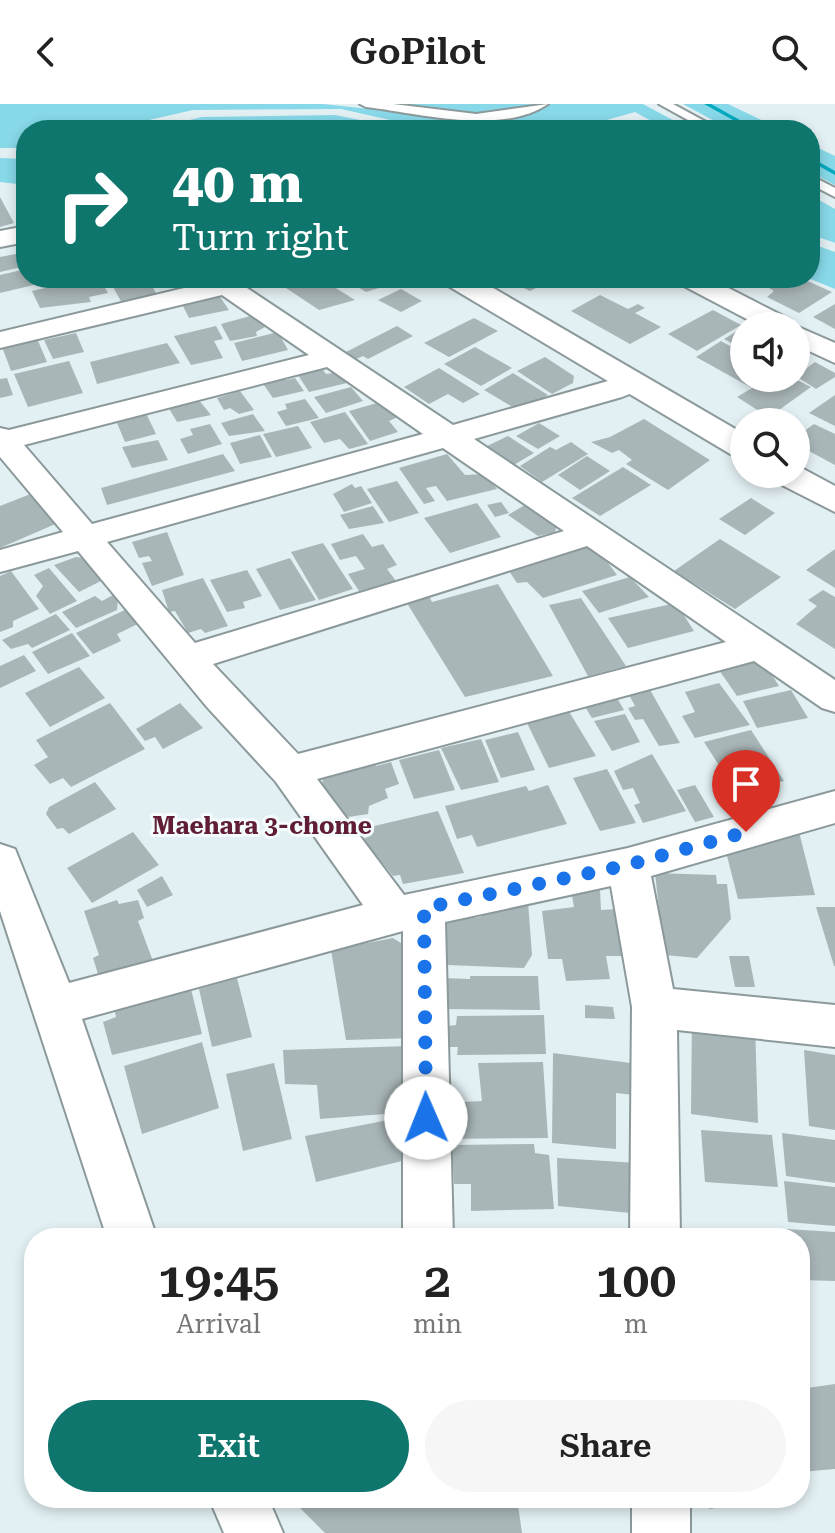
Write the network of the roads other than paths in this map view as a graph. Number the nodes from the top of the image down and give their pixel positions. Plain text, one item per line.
1 (366, 104) edge
2 (542, 104) edge
3 (665, 104) edge
4 (696, 120) edge
5 (218, 288) edge
6 (229, 288) edge
7 (472, 288) edge
8 (708, 288) edge
9 (754, 312) edge
10 (0, 340) edge
11 (810, 341) edge
12 (835, 354) edge
13 (334, 357) junction
14 (632, 383) junction
15 (449, 436) junction
16 (2, 439) edge
17 (730, 440) edge
18 (810, 487) edge
19 (835, 501) edge
20 (593, 533) junction
21 (86, 536) junction
22 (0, 561) edge
23 (761, 646) junction
24 (188, 658) junction
25 (835, 698) edge
26 (290, 771) junction
27 (835, 807) edge
28 (628, 865) junction
29 (3, 875) edge
30 (409, 912) junction
31 (54, 1007) junction
32 (654, 1007) junction
33 (835, 1026) edge
34 (128, 1228) edge
35 (427, 1228) edge
36 (655, 1228) edge
37 (243, 1508) edge
38 (661, 1508) edge
39 (254, 1533) edge
40 (661, 1533) edge

1 - 2 lane
3 - 4 lane
5 - 10 street
6 - 13 street
7 - 14 street
8 - 9 street
11 - 12 street
13 - 15 street
13 - 16 street
14 - 15 street
14 - 17 street
15 - 20 street
15 - 21 street
16 - 21 street
18 - 19 street
20 - 23 street
20 - 24 street
21 - 22 street
21 - 24 street
23 - 25 street
23 - 26 street
24 - 26 street
26 - 30 street
27 - 28 street
28 - 30 street
28 - 32 street
29 - 31 street
30 - 31 street
30 - 35 street
31 - 34 street
32 - 33 street
32 - 36 street
37 - 39 street
38 - 40 street

